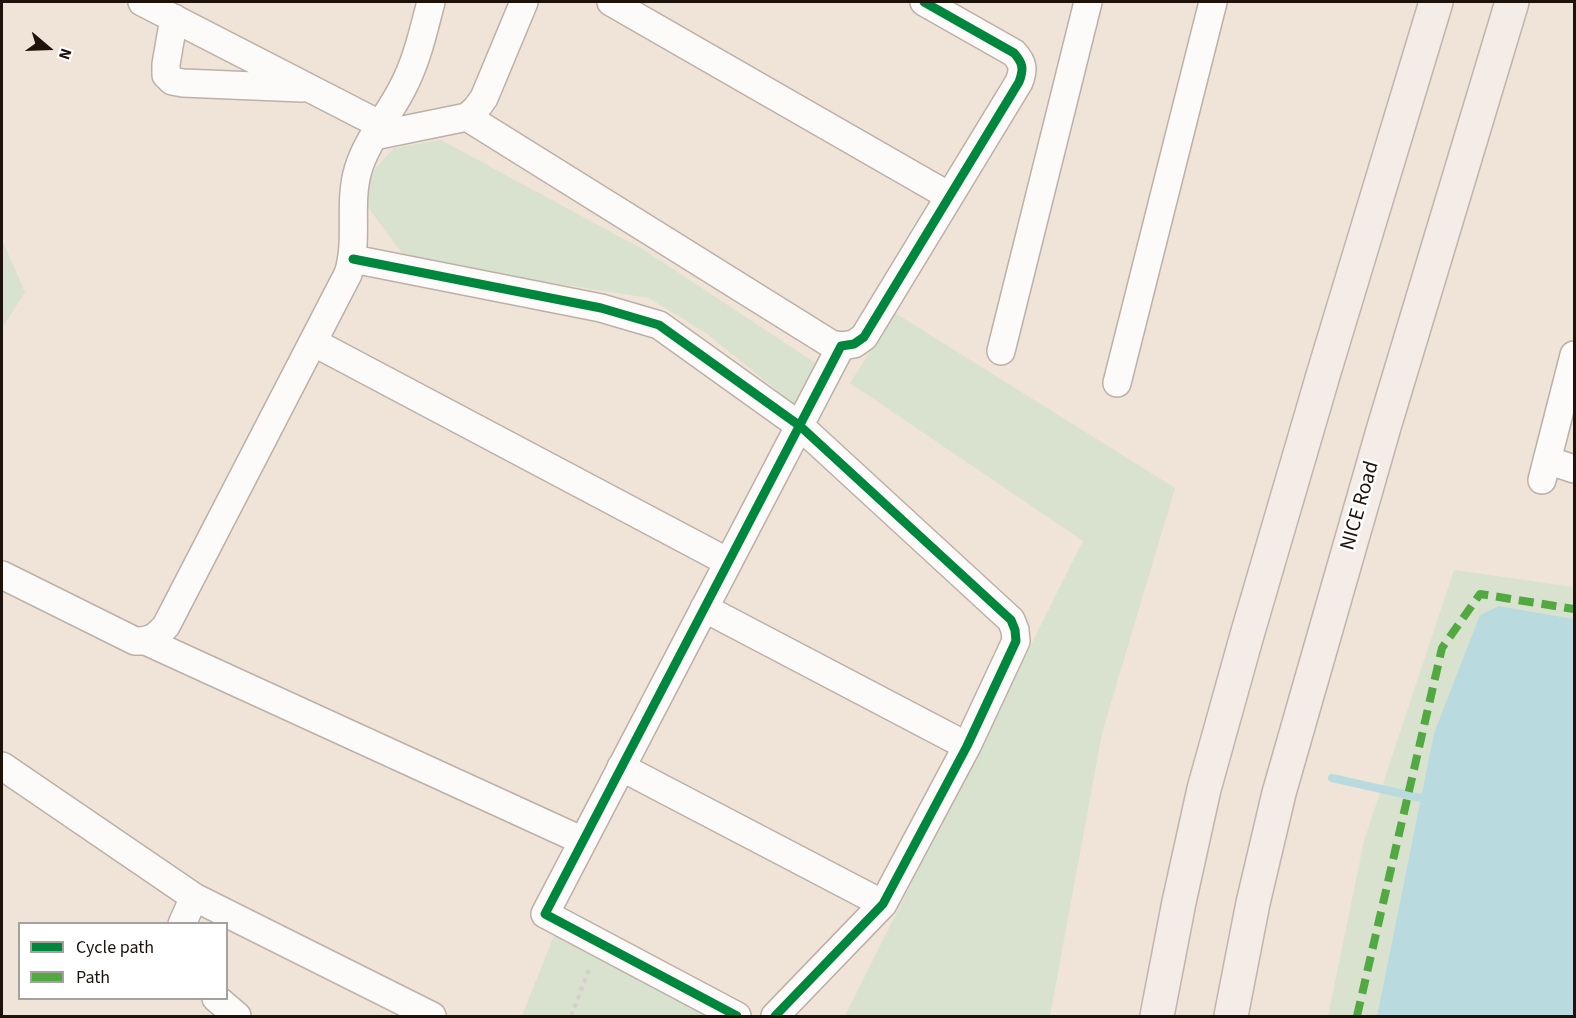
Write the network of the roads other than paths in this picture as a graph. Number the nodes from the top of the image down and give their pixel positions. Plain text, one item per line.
1 (142, 2) edge
2 (431, 2) edge
3 (524, 2) edge
4 (611, 2) edge
5 (924, 2) edge
6 (1088, 2) edge
7 (1213, 2) edge
8 (1436, 2) edge
9 (1512, 2) edge
10 (174, 18) junction
11 (309, 88) junction
12 (467, 117) junction
13 (377, 131) junction
14 (950, 196) junction
15 (353, 259) junction
16 (313, 342) junction
17 (841, 346) junction
18 (1001, 351) dead end
19 (1575, 355) edge
20 (1117, 383) dead end
21 (800, 426) junction
22 (1575, 469) edge
23 (728, 562) junction
24 (2, 575) edge
25 (704, 608) junction
26 (148, 642) junction
27 (967, 746) junction
28 (2, 766) edge
29 (621, 767) junction
30 (583, 841) junction
31 (194, 897) junction
32 (882, 904) junction
33 (183, 922) edge
34 (217, 1000) edge
35 (237, 1017) edge
36 (432, 1017) edge
37 (737, 1017) edge
38 (776, 1017) edge
39 (1157, 1017) edge
40 (1230, 1017) edge

1 - 10 street
2 - 13 street
3 - 12 street
4 - 14 street
5 - 14 street
6 - 18 street
7 - 20 street
8 - 39 highway
9 - 40 highway, NICE Road
10 - 11 street
10 - 11 street
11 - 13 street
12 - 13 street
12 - 17 street
13 - 15 street
14 - 17 street
15 - 16 street
15 - 21 street
16 - 23 street
16 - 26 street
17 - 21 street
19 - 22 street
21 - 23 street
21 - 27 street
23 - 25 street
24 - 26 street
25 - 27 street
25 - 29 street
26 - 30 street
27 - 32 street
28 - 31 street
29 - 30 street
29 - 32 street
30 - 37 street
31 - 33 street
31 - 36 street
32 - 38 street
34 - 35 street

